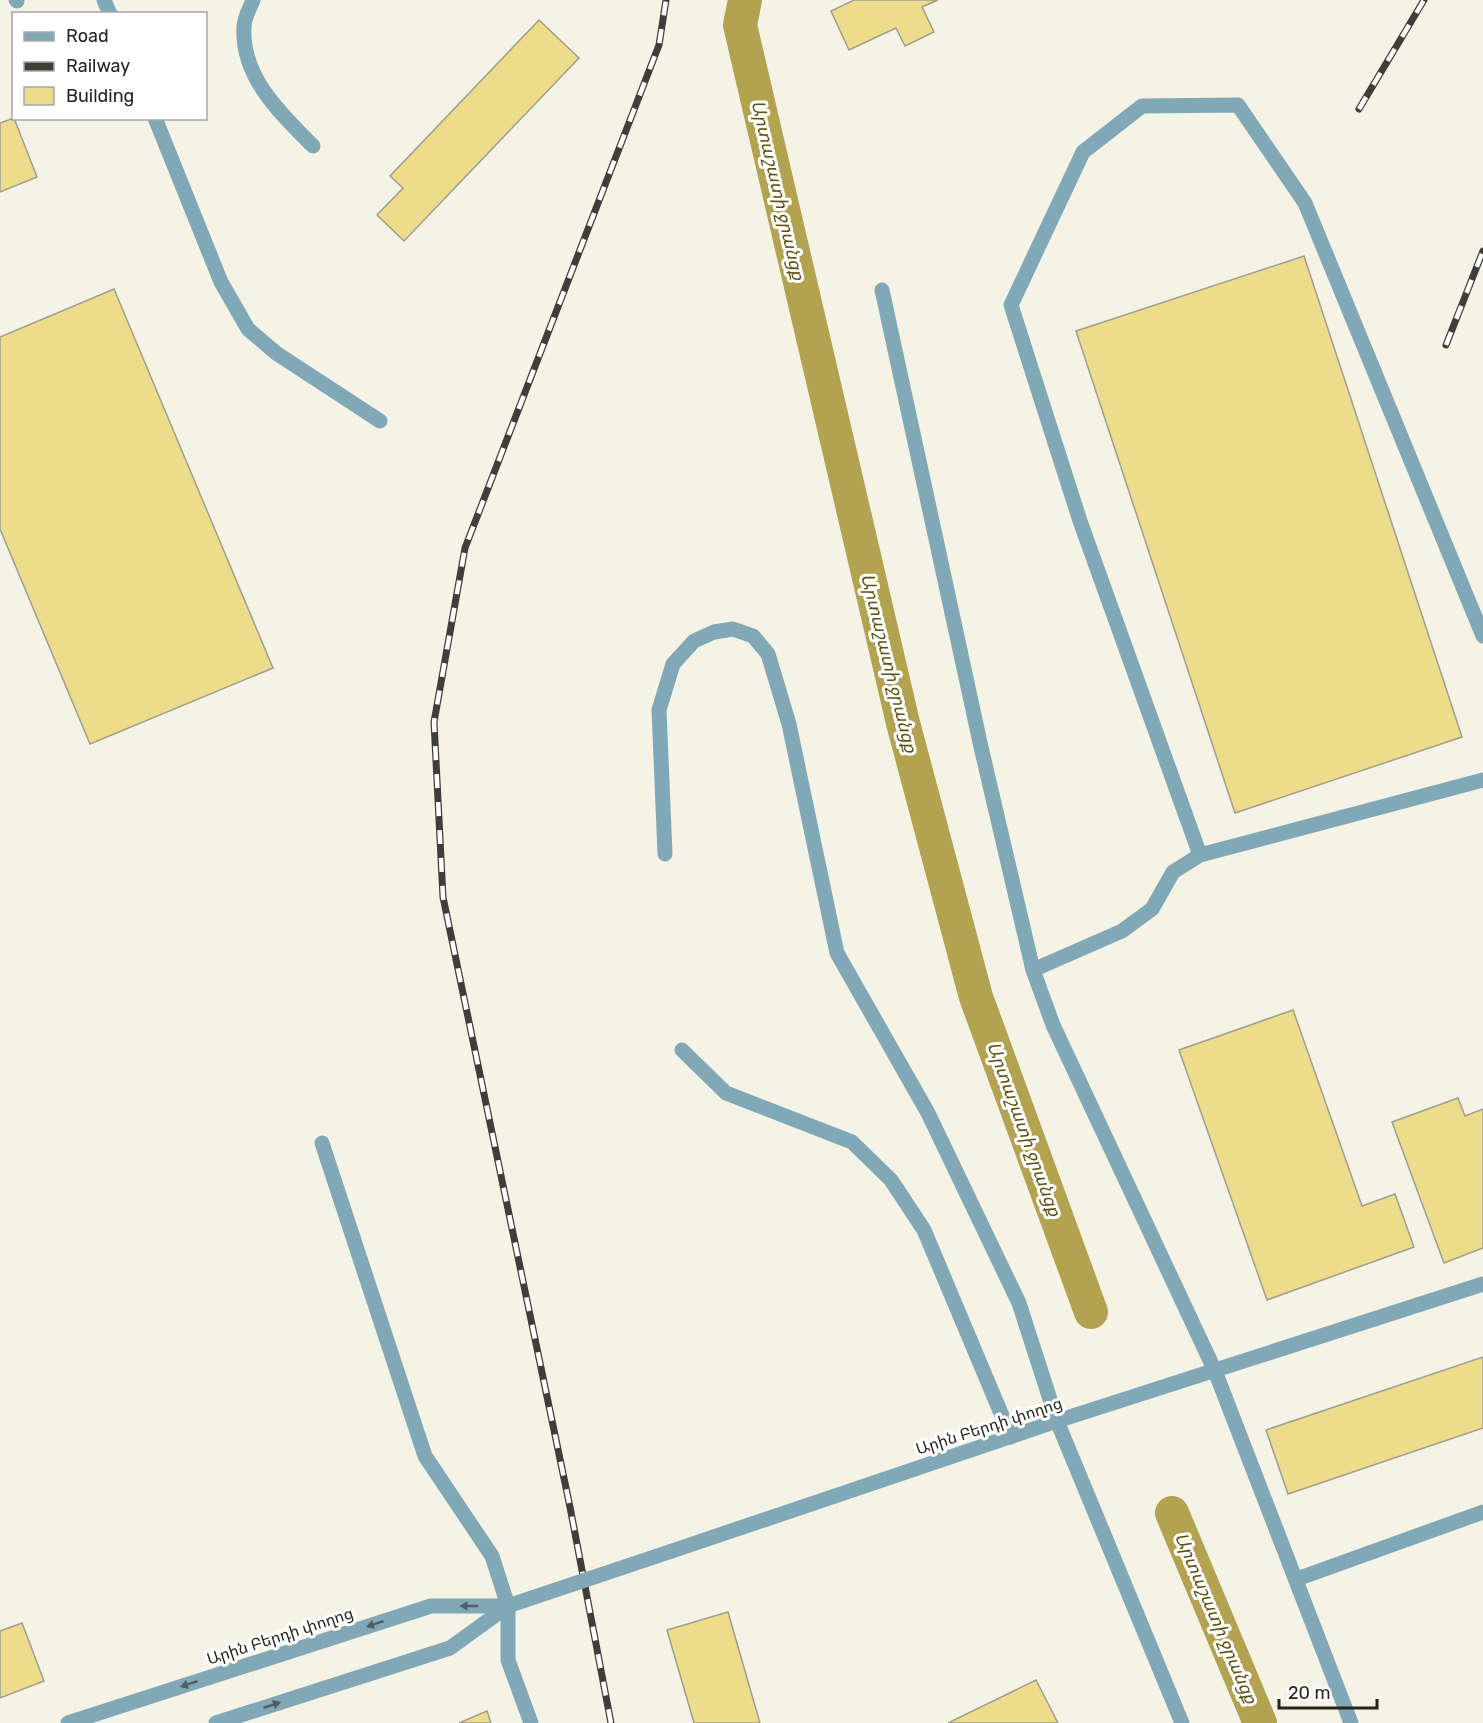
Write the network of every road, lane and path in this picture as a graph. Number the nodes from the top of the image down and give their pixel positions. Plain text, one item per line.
1 (253, 0) edge
2 (156, 120) edge
3 (313, 146) dead end
4 (882, 290) dead end
5 (380, 421) dead end
6 (1483, 636) edge
7 (1483, 780) edge
8 (665, 854) dead end
9 (1200, 855) junction
10 (1034, 970) junction
11 (682, 1050) dead end
12 (322, 1143) dead end
13 (1483, 1284) edge
14 (1215, 1371) junction
15 (1057, 1421) junction
16 (1011, 1437) junction
17 (1483, 1512) edge
18 (1297, 1579) junction
19 (508, 1606) junction
20 (68, 1723) edge
21 (216, 1723) edge
22 (531, 1723) edge
23 (1182, 1723) edge
24 (1351, 1723) edge

1 - 3 street
2 - 5 street
4 - 10 street
6 - 9 street
7 - 9 street
8 - 15 street
9 - 10 street
10 - 14 street
11 - 16 street
12 - 19 street
13 - 14 street, Արին Բերդի փողոց
14 - 15 street, Արին Բերդի փողոց
14 - 18 street
15 - 16 street, Արին Բերդի փողոց
15 - 23 street
16 - 19 street, Արին Բերդի փողոց, bridge
17 - 18 street
18 - 24 street
19 -> 20 street, Արին Բերդի փողոց
21 -> 19 street, Արին Բերդի փողոց
19 - 22 street

